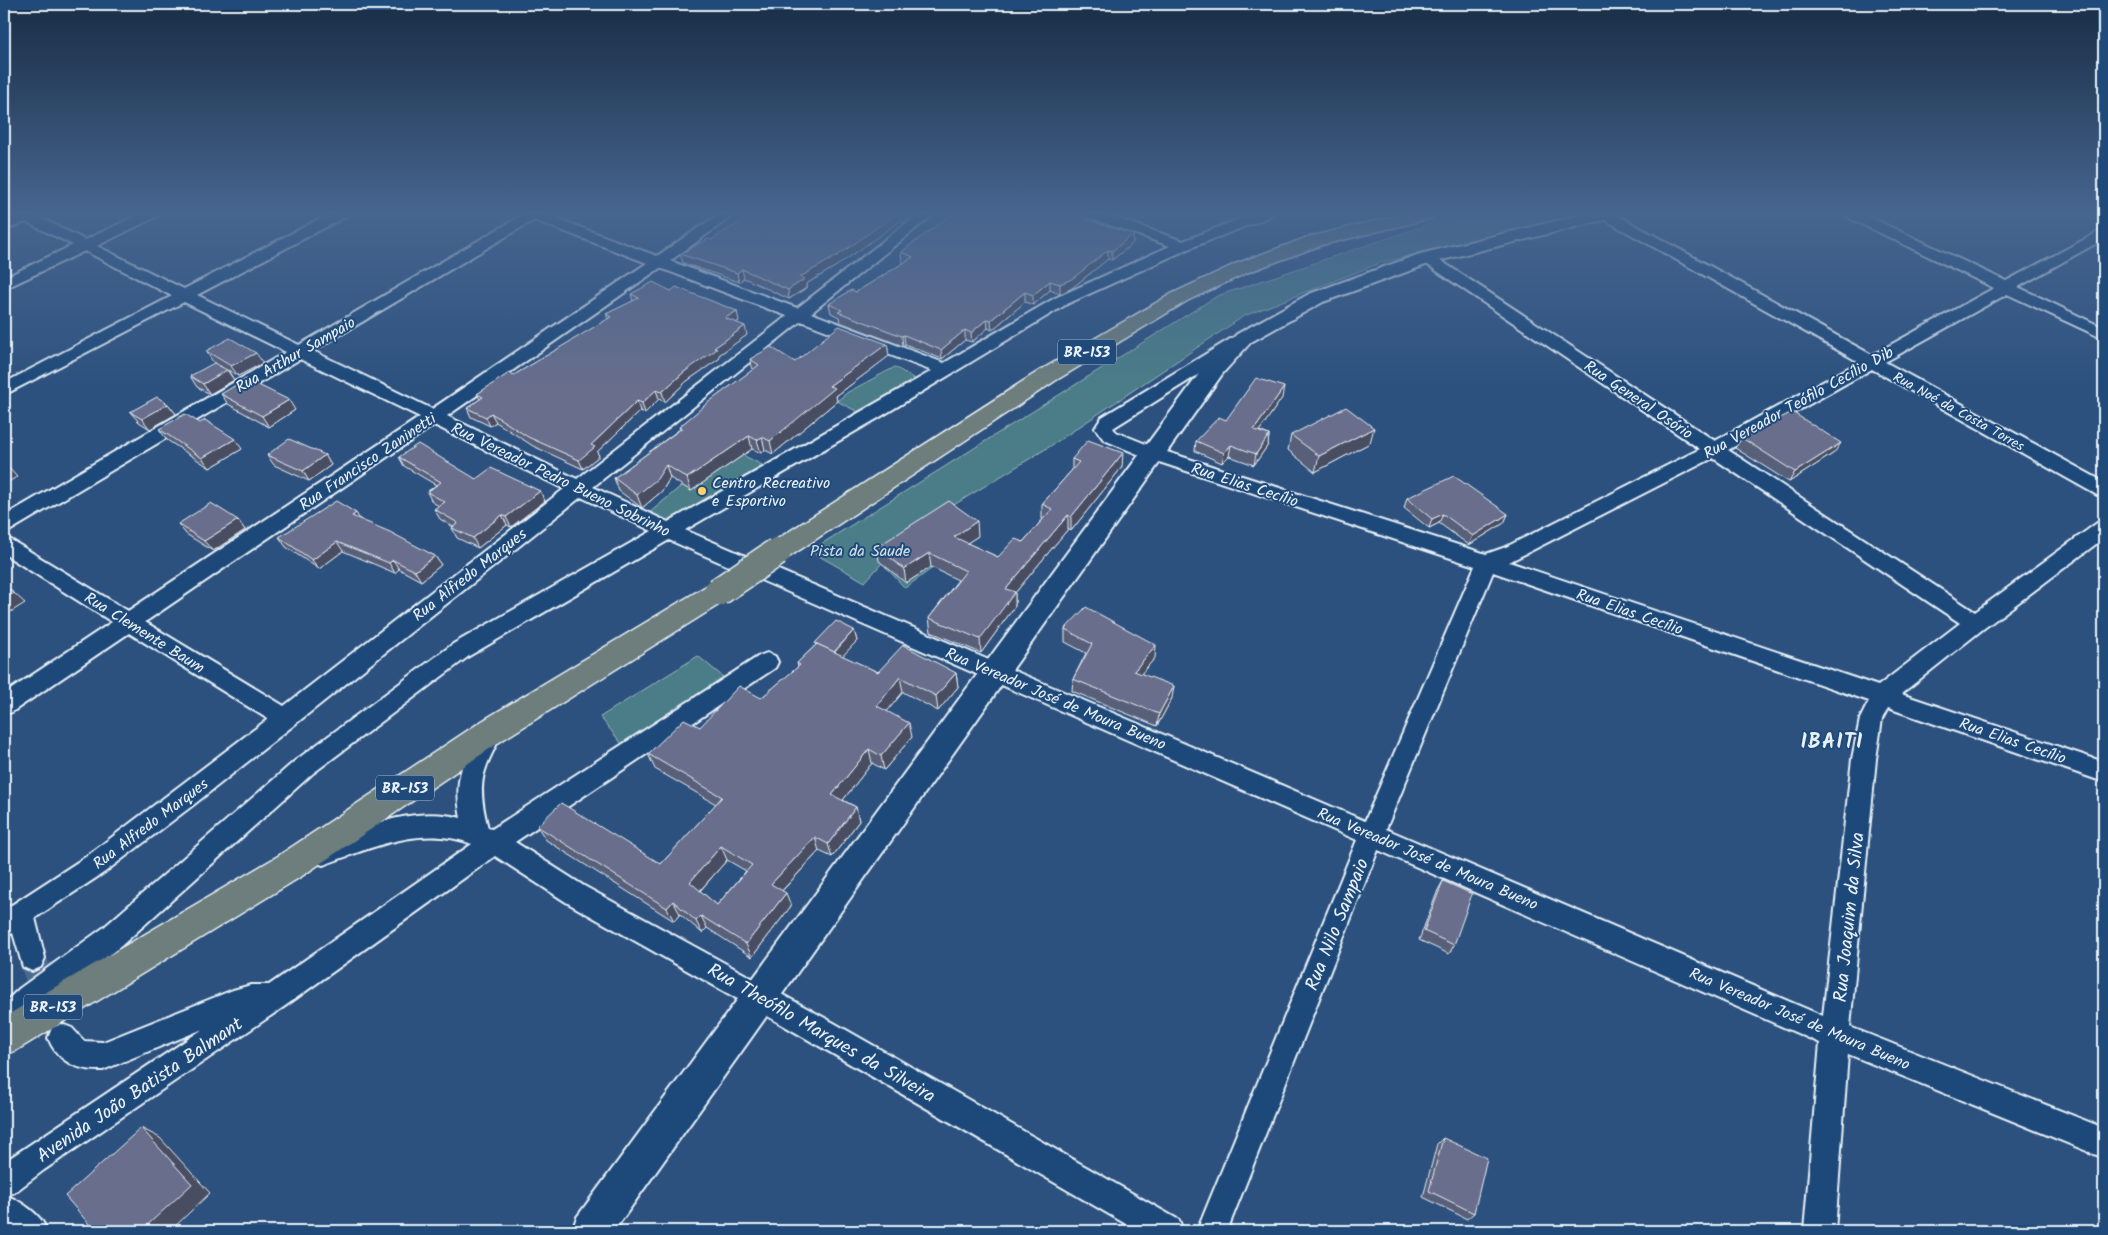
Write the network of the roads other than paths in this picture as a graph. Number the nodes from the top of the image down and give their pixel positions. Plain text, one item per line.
1 (30, 272) edge
2 (134, 272) edge
3 (230, 272) edge
4 (435, 272) edge
5 (643, 272) edge
6 (686, 272) edge
7 (853, 272) edge
8 (1126, 272) edge
9 (1234, 272) edge
10 (1389, 272) edge
11 (1448, 272) edge
12 (1708, 272) edge
13 (1974, 272) edge
14 (2031, 272) edge
15 (4, 284) edge
16 (2004, 286) junction
17 (183, 296) junction
18 (799, 314) junction
19 (2104, 334) edge
20 (1244, 338) junction
21 (299, 352) junction
22 (1870, 362) junction
23 (946, 370) junction
24 (4, 390) edge
25 (433, 417) junction
26 (1715, 449) junction
27 (1154, 454) junction
28 (579, 488) junction
29 (2104, 490) edge
30 (4, 525) edge
31 (2104, 528) edge
32 (668, 531) junction
33 (4, 545) edge
34 (1487, 562) junction
35 (753, 568) joint
36 (127, 622) junction
37 (1975, 624) junction
38 (766, 662) dead end
39 (995, 671) junction
40 (1883, 695) junction
41 (4, 706) edge
42 (286, 719) junction
43 (493, 730) junction
44 (2104, 772) edge
45 (1372, 834) junction
46 (486, 837) junction
47 (290, 866) junction
48 (12, 919) edge
49 (32, 958) tunnel mouth
50 (760, 996) junction
51 (275, 998) junction
52 (4, 1021) edge
53 (1835, 1035) junction
54 (4, 1037) edge
55 (62, 1038) dead end
56 (2104, 1143) edge
57 (4, 1181) edge
58 (4, 1210) edge
59 (32, 1231) edge
60 (591, 1231) edge
61 (1168, 1231) edge
62 (1212, 1231) edge
63 (1819, 1231) edge

1 - 15 street
2 - 17 street, Rua Vereador Pedro Bueno Sobrinho
3 - 17 street
4 - 21 street, Rua Arthur Sampaio
5 - 25 street, Rua Francisco Zaninetti
6 - 18 street
7 - 18 street, Rua Alfredo Marques
8 - 23 street
9 - 43 highway, BR-153, bridge
10 - 20 street
11 - 26 street, Rua General Osório
12 - 22 street, Rua Noé da Costa Torres
13 - 16 street
14 - 16 street, Rua Vereador Teófilo Cecílio Dib
16 - 19 street
16 - 22 street, Rua Vereador Teófilo Cecílio Dib
17 - 21 street, Rua Vereador Pedro Bueno Sobrinho
17 - 24 street
18 - 23 street
18 - 28 street, Rua Alfredo Marques
20 - 27 street
20 - 27 street, Rua Elias Cecílio
21 - 25 street, Rua Vereador Pedro Bueno Sobrinho
21 - 30 street, Rua Arthur Sampaio
22 - 26 street, Rua Vereador Teófilo Cecílio Dib
22 - 29 street, Rua Noé da Costa Torres
23 - 32 street
25 - 28 street, Rua Vereador Pedro Bueno Sobrinho
25 - 36 street, Rua Francisco Zaninetti
26 - 34 street, Rua Vereador Teófilo Cecílio Dib
26 - 37 street, Rua General Osório
27 - 34 street, Rua Elias Cecílio
27 - 39 street
28 - 32 street, Rua Vereador Pedro Bueno Sobrinho
28 - 42 street, Rua Alfredo Marques
31 - 37 street
32 - 35 street, Rua Vereador Pedro Bueno Sobrinho
32 - 52 street
33 - 36 street, Rua Clemente Baum
34 - 40 street, Rua Elias Cecílio
34 - 45 street, Rua Nilo Sampaio
35 - 39 street, Rua Vereador José de Moura Bueno
36 - 41 street, Rua Francisco Zaninetti
36 - 42 street, Rua Clemente Baum
37 - 40 street
38 - 46 street, Avenida João Batista Balmant
39 - 45 street, Rua Vereador José de Moura Bueno
39 - 50 street
40 - 44 street, Rua Elias Cecílio
40 - 53 street, Rua Joaquim da Silva
42 - 48 street, Rua Alfredo Marques
43 - 46 street
43 - 47 highway, BR-153
45 - 53 street, Rua Vereador José de Moura Bueno
45 - 62 street, Rua Nilo Sampaio
46 - 47 street, Rua Theófilo Marques da Silveira
46 - 50 street, Rua Theófilo Marques da Silveira
46 - 51 street, Avenida João Batista Balmant
47 - 54 highway, BR-153
48 - 49 street
50 - 60 street
50 - 61 street, Rua Theófilo Marques da Silveira
51 - 55 street
51 - 57 street, Avenida João Batista Balmant
53 - 56 street, Rua Vereador José de Moura Bueno
53 - 63 street, Rua Joaquim da Silva
58 - 59 street

